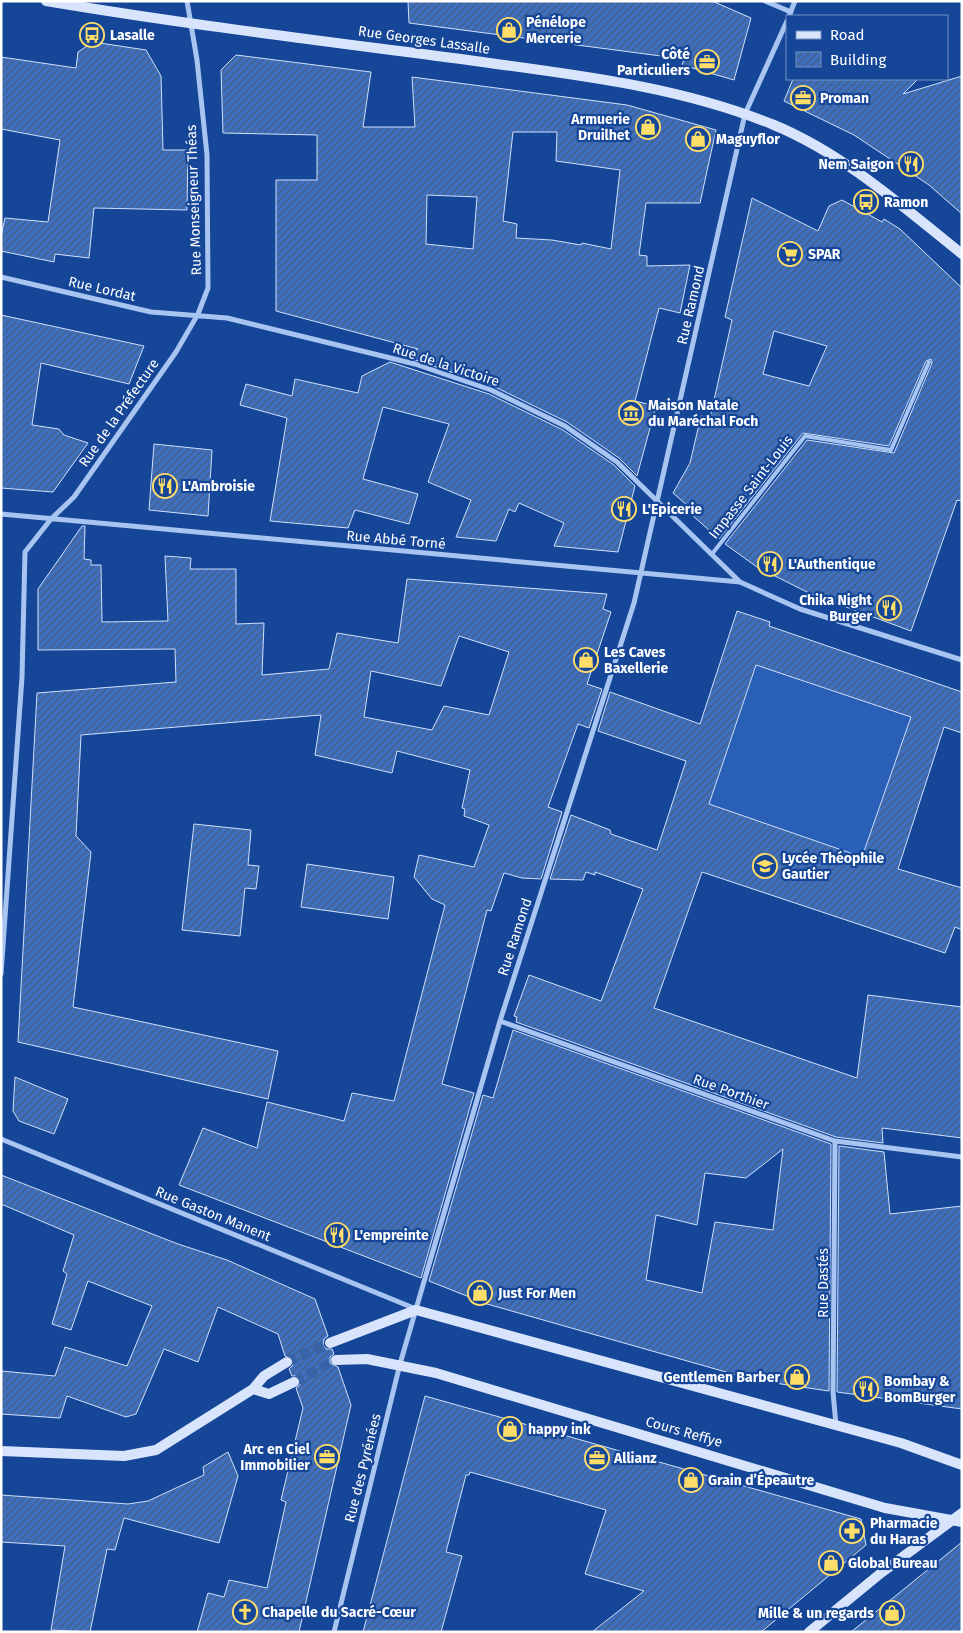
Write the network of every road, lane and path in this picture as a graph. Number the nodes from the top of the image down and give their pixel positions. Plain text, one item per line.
1 (46, 1) edge
2 (187, 1) edge
3 (766, 1) edge
4 (795, 1) edge
5 (790, 14) edge
6 (192, 23) junction
7 (786, 23) edge
8 (745, 114) junction
9 (962, 254) edge
10 (1, 277) edge
11 (198, 314) junction
12 (929, 362) dead end
13 (657, 501) junction
14 (1, 514) edge
15 (51, 519) junction
16 (712, 554) junction
17 (639, 574) junction
18 (740, 582) junction
19 (962, 660) edge
20 (1, 974) edge
21 (500, 1021) junction
22 (1, 1139) edge
23 (835, 1141) junction
24 (962, 1157) edge
25 (416, 1310) junction
26 (330, 1343) tunnel mouth
27 (336, 1360) tunnel mouth
28 (287, 1362) tunnel mouth
29 (400, 1364) junction
30 (294, 1382) tunnel mouth
31 (254, 1389) junction
32 (836, 1425) junction
33 (1, 1452) edge
34 (962, 1466) edge
35 (960, 1518) edge
36 (334, 1632) edge
37 (809, 1632) edge

1 - 6 street, Rue Georges Lassalle
2 - 6 street, Rue Monseigneur Théas
3 - 5 street
4 - 5 street
6 - 8 street, Rue Georges Lassalle
6 - 11 street, Rue Monseigneur Théas
7 - 8 street, Rue Ramond
8 - 9 street, Rue Georges Lassalle
8 - 13 street, Rue Ramond
10 - 11 street, Rue Lordat
11 - 13 street, Rue de la Victoire
11 - 15 street, Rue de la Préfecture
12 - 16 lane, Impasse Saint-Louis
13 - 16 street, Rue Abbé Torné
13 - 17 street, Rue Ramond
14 - 15 street, Rue Abbé Torné
15 - 17 street, Rue Abbé Torné
15 - 20 street, Rue de la Préfecture
16 - 18 street, Rue Abbé Torné
17 - 18 street, Rue Abbé Torné
17 - 21 street, Rue Ramond
18 - 19 street, Rue Abbé Torné
21 - 23 street, Rue Porthier
21 - 25 street, Rue Ramond
22 - 25 street, Rue Gaston Manent
23 - 24 street, Rue Porthier
23 - 32 street, Rue Dastés
25 - 26 street
25 - 29 street, Rue des Pyrénées
25 - 32 street
27 - 29 street, Cours Reffye
28 - 31 street
29 - 35 street, Cours Reffye
29 - 36 street, Rue des Pyrénées
30 - 31 street
31 - 33 street
32 - 34 street
35 - 37 street

